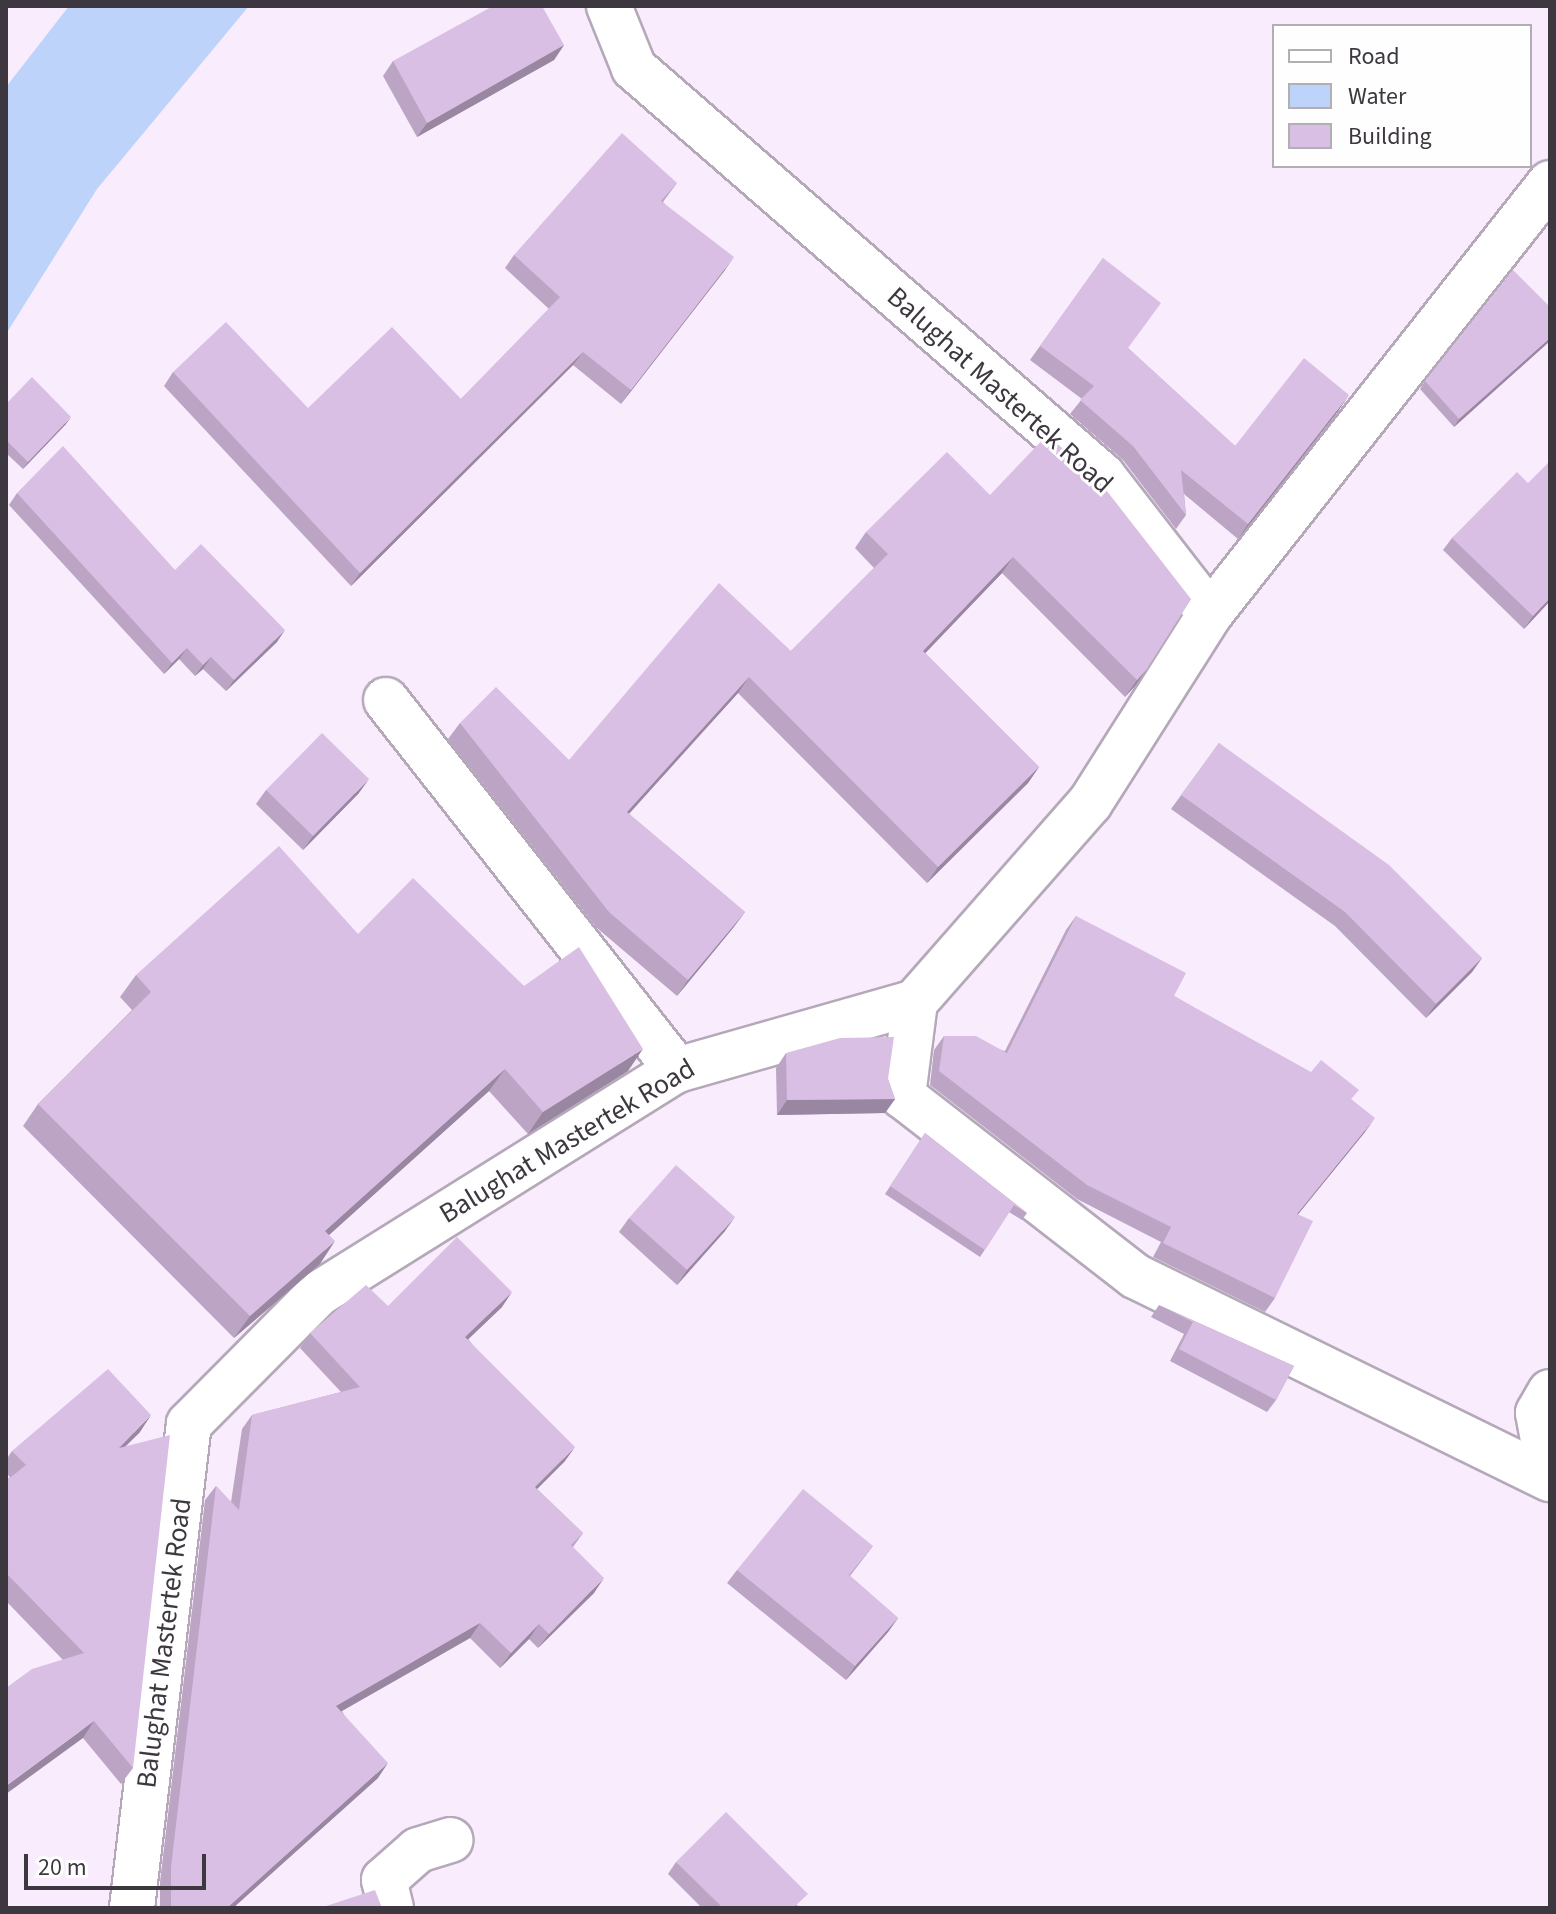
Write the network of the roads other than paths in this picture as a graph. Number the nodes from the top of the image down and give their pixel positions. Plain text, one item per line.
1 (609, 6) edge
2 (1550, 183) edge
3 (1210, 614) junction
4 (386, 700) dead end
5 (915, 1002) junction
6 (677, 1070) junction
7 (1550, 1392) edge
8 (1550, 1478) edge
9 (451, 1840) dead end
10 (132, 1908) edge
11 (391, 1908) edge

1 - 3 street, Balughat Mastertek Road
2 - 3 street
3 - 5 street
4 - 6 street
5 - 6 street, Balughat Mastertek Road
5 - 8 street
6 - 10 street, Balughat Mastertek Road
7 - 8 street
9 - 11 street

